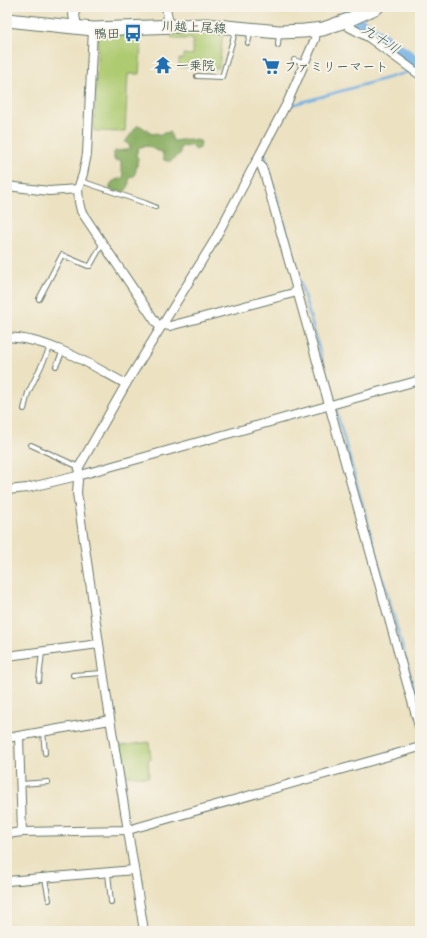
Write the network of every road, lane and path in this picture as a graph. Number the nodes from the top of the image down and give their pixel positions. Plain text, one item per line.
1 (73, 7) edge
2 (166, 7) edge
3 (377, 7) edge
4 (352, 19) junction
5 (7, 20) edge
6 (169, 25) junction
7 (76, 28) junction
8 (93, 29) junction
9 (234, 29) junction
10 (316, 30) junction
11 (294, 60) dead end
12 (305, 64) junction
13 (420, 74) edge
14 (197, 76) dead end
15 (256, 162) junction
16 (80, 185) junction
17 (7, 186) edge
18 (155, 207) dead end
19 (102, 243) junction
20 (297, 292) junction
21 (39, 300) dead end
22 (162, 326) junction
23 (7, 337) edge
24 (51, 346) junction
25 (63, 351) junction
26 (56, 366) dead end
27 (420, 380) edge
28 (126, 384) junction
29 (329, 406) junction
30 (24, 409) dead end
31 (31, 445) dead end
32 (79, 466) junction
33 (77, 476) junction
34 (7, 490) edge
35 (99, 644) junction
36 (42, 652) junction
37 (7, 656) edge
38 (104, 673) junction
39 (73, 675) dead end
40 (39, 680) dead end
41 (110, 720) junction
42 (420, 730) edge
43 (43, 732) junction
44 (19, 736) junction
45 (7, 738) edge
46 (420, 747) edge
47 (45, 753) dead end
48 (48, 782) dead end
49 (21, 784) junction
50 (128, 830) junction
51 (22, 832) junction
52 (7, 834) edge
53 (134, 870) junction
54 (108, 873) junction
55 (45, 879) junction
56 (7, 881) edge
57 (49, 900) dead end
58 (111, 902) dead end
59 (144, 931) edge

1 - 7 street
2 - 6 street
3 - 4 main road, 川越上尾線
4 - 10 main road, 川越上尾線
4 - 13 street
5 - 7 main road, 川越上尾線
6 - 8 main road, 川越上尾線
6 - 9 main road, 川越上尾線
7 - 8 main road, 川越上尾線
8 - 16 street
9 - 10 main road, 川越上尾線
9 - 14 lane
10 - 12 street
11 - 12 lane
12 - 15 street
15 - 20 street
15 - 22 street
16 - 17 street
16 - 18 lane
16 - 19 street
19 - 21 lane
19 - 22 street
20 - 22 street
20 - 29 street
22 - 28 street
23 - 24 street
24 - 25 street
24 - 30 lane
25 - 26 lane
25 - 28 street
27 - 29 street
28 - 32 street
29 - 33 street
29 - 42 street
31 - 32 lane
32 - 33 street
33 - 34 street
33 - 35 street
35 - 36 street
35 - 38 street
36 - 37 street
36 - 40 lane
38 - 39 lane
38 - 41 street
41 - 43 street
41 - 50 street
43 - 44 street
43 - 47 lane
44 - 45 street
44 - 49 street
46 - 50 street
48 - 49 lane
49 - 51 street
50 - 51 street
50 - 53 street
51 - 52 street
53 - 54 street
53 - 59 street
54 - 55 street
54 - 58 lane
55 - 56 street
55 - 57 lane

